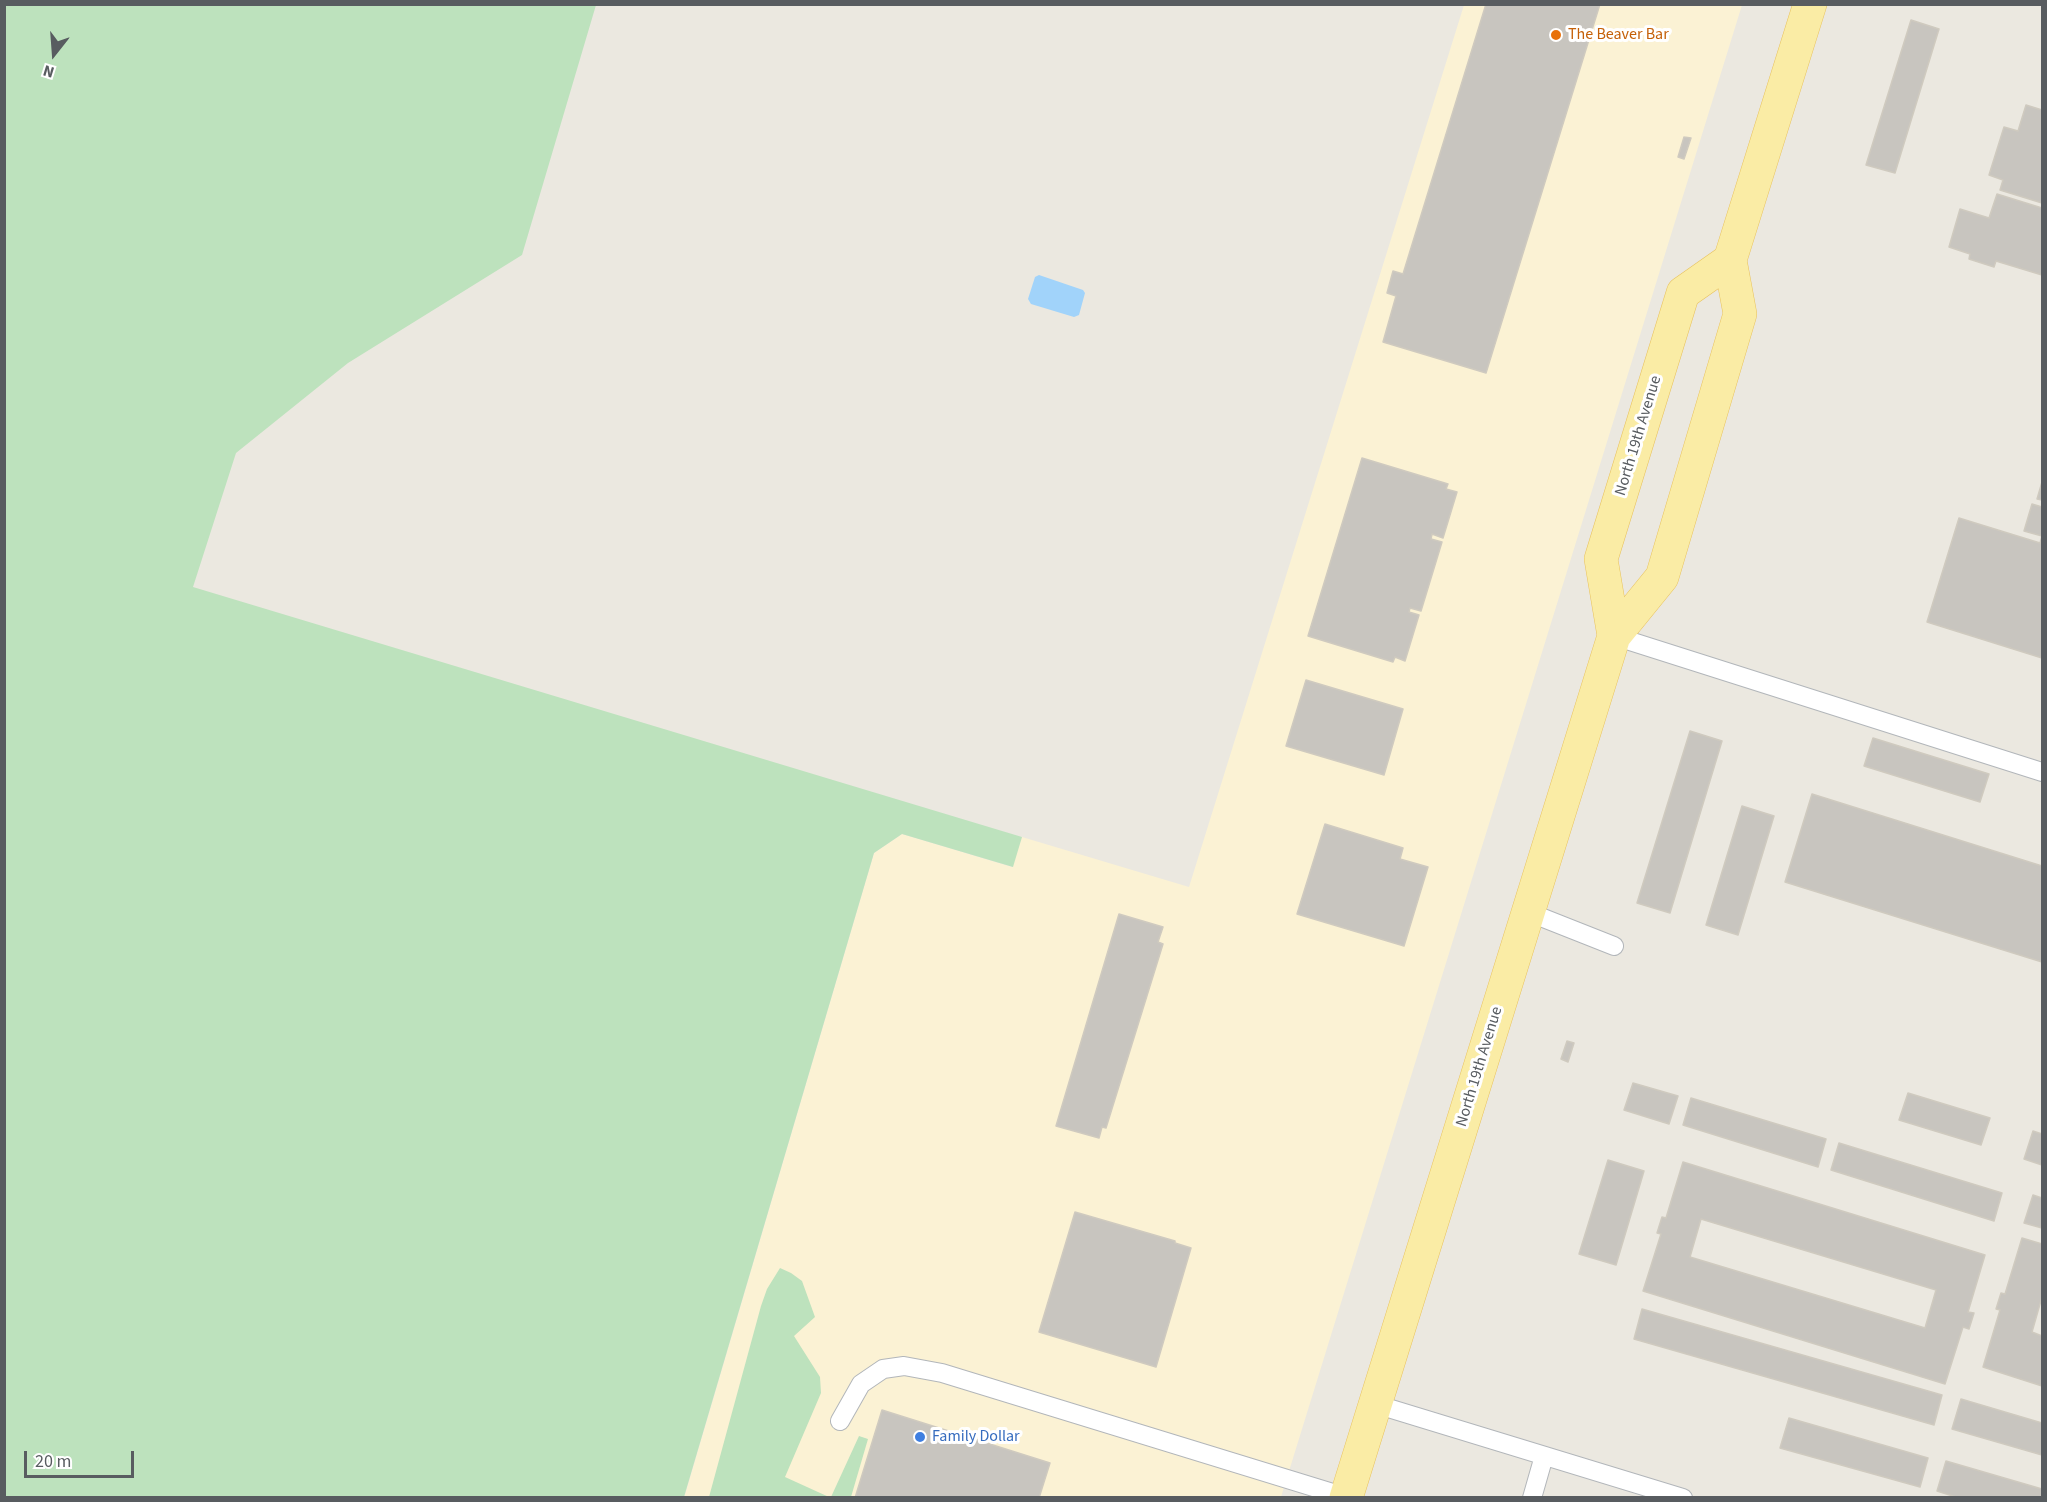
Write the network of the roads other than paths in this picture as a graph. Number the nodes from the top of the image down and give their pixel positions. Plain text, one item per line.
1 (1810, 4) edge
2 (1730, 260) junction
3 (1614, 636) junction
4 (2043, 772) edge
5 (1528, 912) junction
6 (1614, 946) dead end
7 (1375, 1404) junction
8 (840, 1421) dead end
9 (1544, 1456) junction
10 (1346, 1497) edge
11 (1532, 1497) edge
12 (1683, 1497) edge

1 - 2 main road, North 19th Avenue
2 - 3 main road, North 19th Avenue
2 - 3 main road, North 19th Avenue
3 - 4 lane
3 - 5 main road, North 19th Avenue
5 - 6 lane
5 - 7 main road, North 19th Avenue
7 - 9 lane
7 - 10 main road, North 19th Avenue
8 - 10 lane
9 - 11 lane
9 - 12 lane

